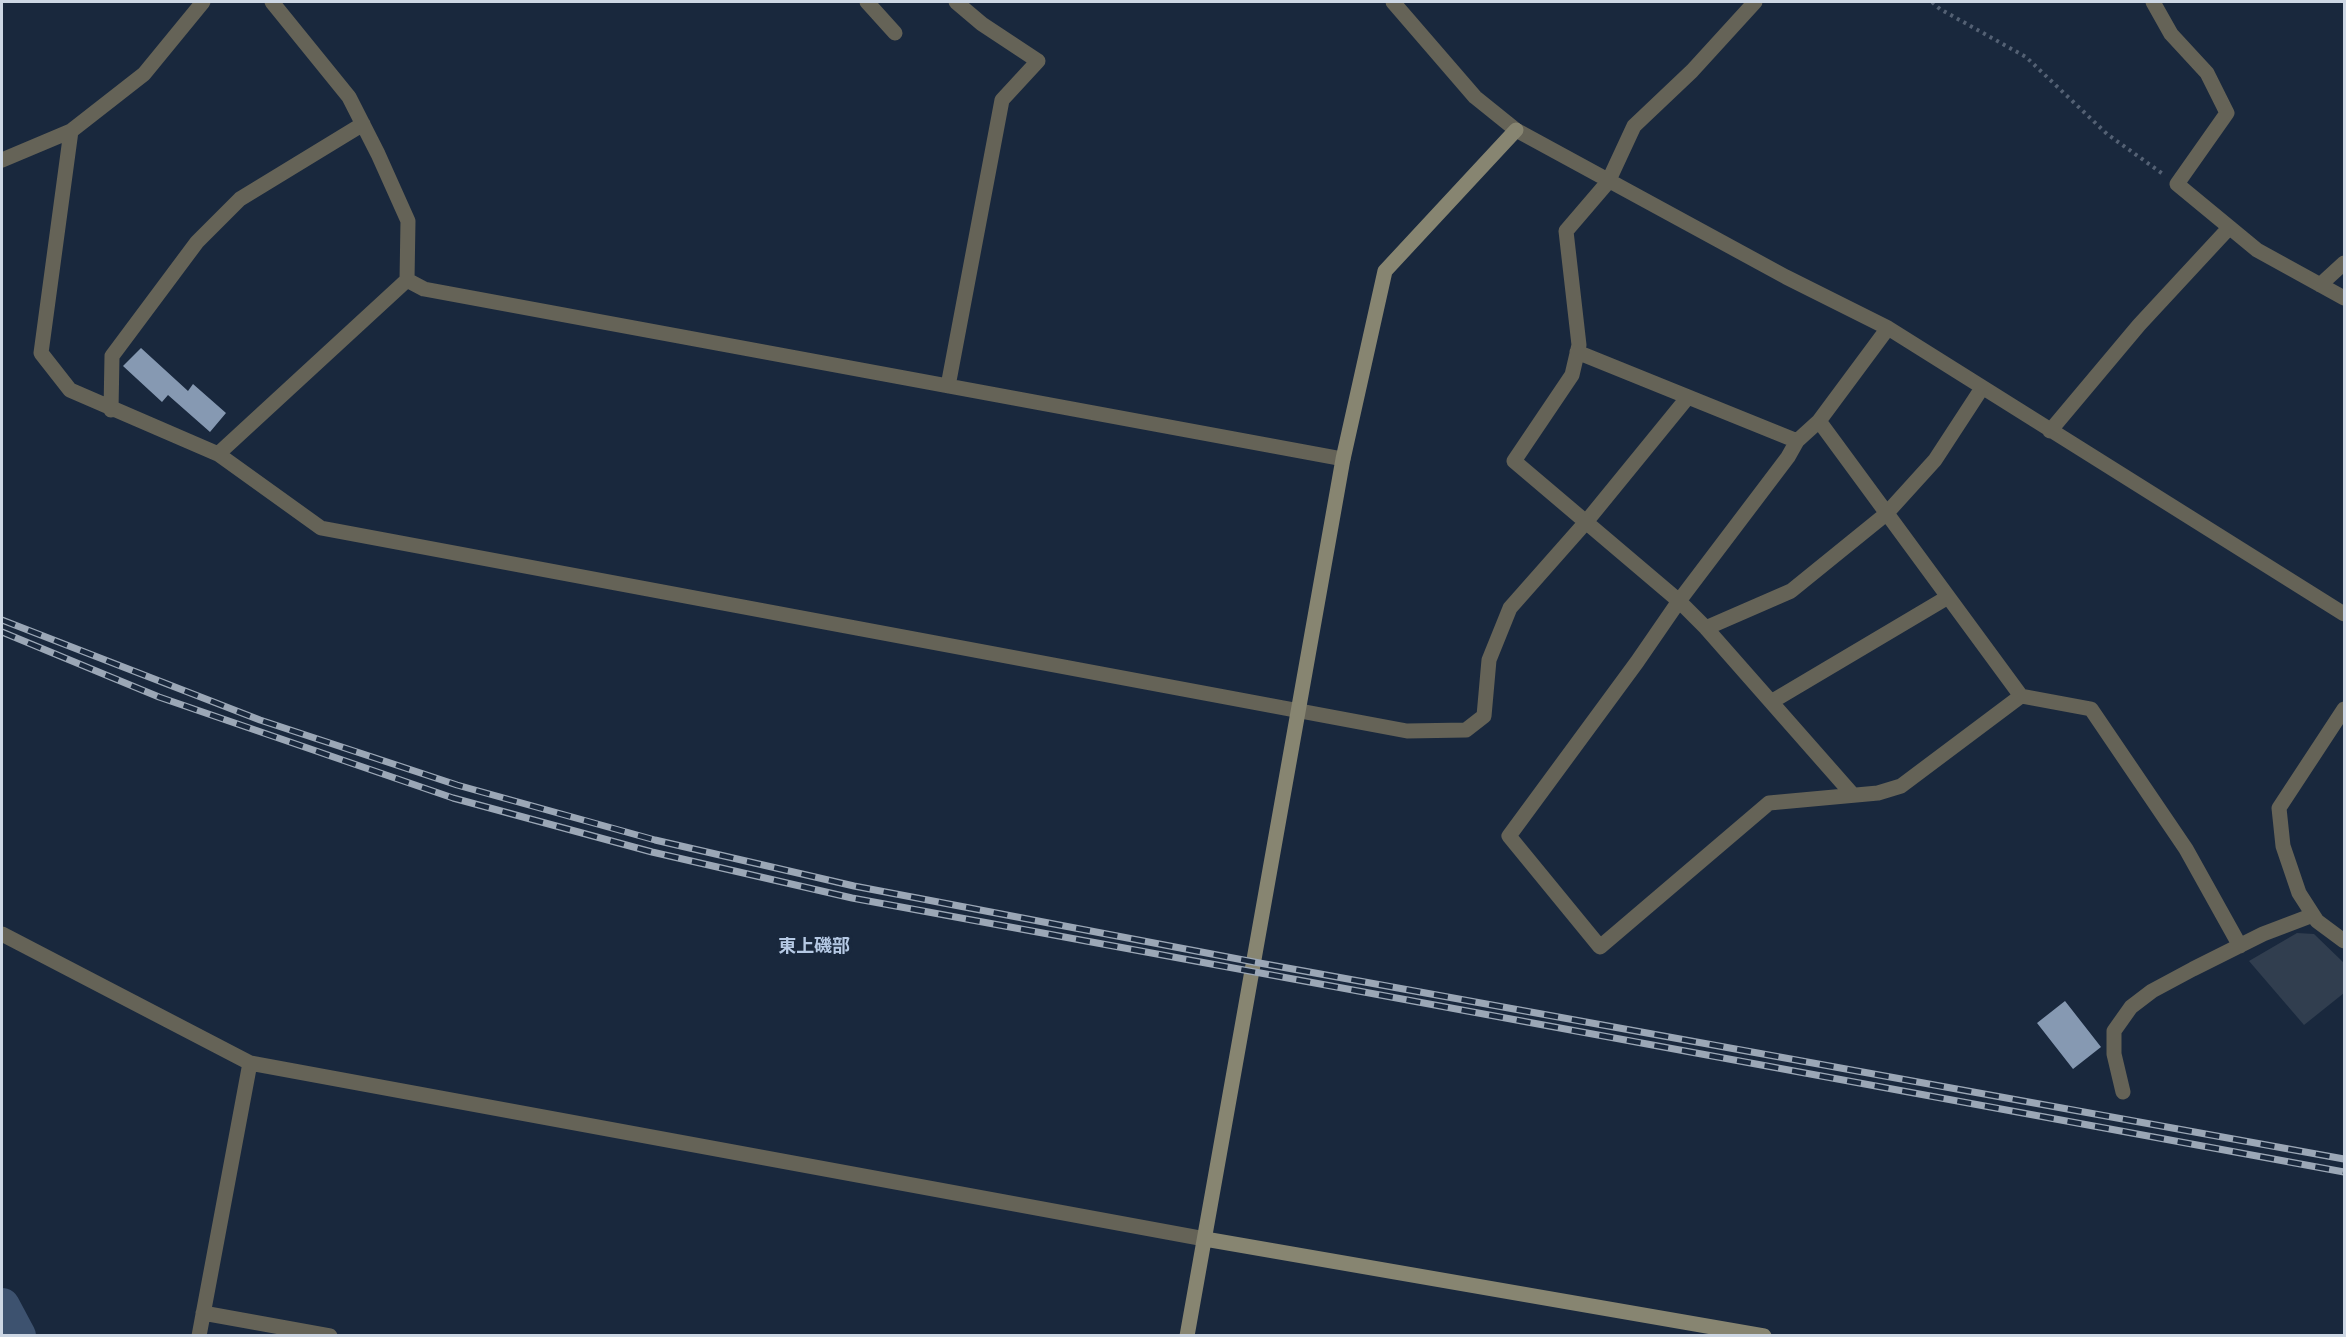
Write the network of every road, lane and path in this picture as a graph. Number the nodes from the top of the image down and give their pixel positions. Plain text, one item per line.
1 (203, 2) edge
2 (272, 2) edge
3 (867, 2) edge
4 (956, 2) edge
5 (1393, 2) edge
6 (1755, 2) edge
7 (1932, 2) edge
8 (2153, 2) edge
9 (895, 33) dead end
10 (363, 124) junction
11 (1516, 130) junction
12 (71, 131) junction
13 (2, 160) edge
14 (1608, 182) junction
15 (2177, 184) junction
16 (2228, 229) junction
17 (2344, 263) edge
18 (407, 280) junction
19 (2320, 285) junction
20 (2344, 298) edge
21 (1888, 328) junction
22 (1577, 352) junction
23 (948, 386) junction
24 (1982, 388) junction
25 (1688, 397) junction
26 (111, 410) junction
27 (1819, 421) junction
28 (2050, 431) junction
29 (1797, 441) junction
30 (218, 454) junction
31 (1343, 459) junction
32 (1886, 514) junction
33 (1586, 522) junction
34 (1948, 597) junction
35 (1679, 601) junction
36 (2344, 614) edge
37 (1706, 628) junction
38 (2021, 696) junction
39 (1771, 702) junction
40 (2344, 709) edge
41 (1299, 710) junction
42 (1853, 795) junction
43 (2313, 915) junction
44 (2, 934) edge
45 (2344, 941) edge
46 (2240, 946) junction
47 (250, 1063) junction
48 (2123, 1092) dead end
49 (1205, 1239) junction
50 (203, 1312) junction
51 (199, 1335) edge
52 (330, 1335) edge
53 (1187, 1335) edge
54 (1764, 1335) edge

1 - 12 street
2 - 10 street
3 - 9 street
4 - 23 street
5 - 11 street
6 - 14 street
7 - 15 path
8 - 15 street
10 - 18 street
10 - 26 street
11 - 14 street
11 - 31 street
12 - 13 street
12 - 26 street
14 - 21 street
14 - 22 street
15 - 16 street
16 - 19 street
16 - 28 street
17 - 19 street
18 - 23 street
18 - 30 street
19 - 20 street
21 - 24 street
21 - 27 street
22 - 25 street
22 - 33 street
23 - 31 street
24 - 28 street
24 - 32 street
25 - 29 street
25 - 33 street
26 - 30 street
27 - 29 street
27 - 32 street
28 - 36 street
29 - 35 street
30 - 41 street
31 - 41 street
32 - 34 street
32 - 37 street
33 - 35 street
33 - 41 street
34 - 38 street
34 - 39 street
35 - 37 street
35 - 42 street
37 - 39 street
38 - 42 street
38 - 46 street
39 - 42 street
40 - 43 street
41 - 49 street
43 - 45 street
43 - 46 street
44 - 47 street
46 - 48 street
47 - 49 street
47 - 50 street
49 - 53 street
49 - 54 street
50 - 51 street
50 - 52 street

